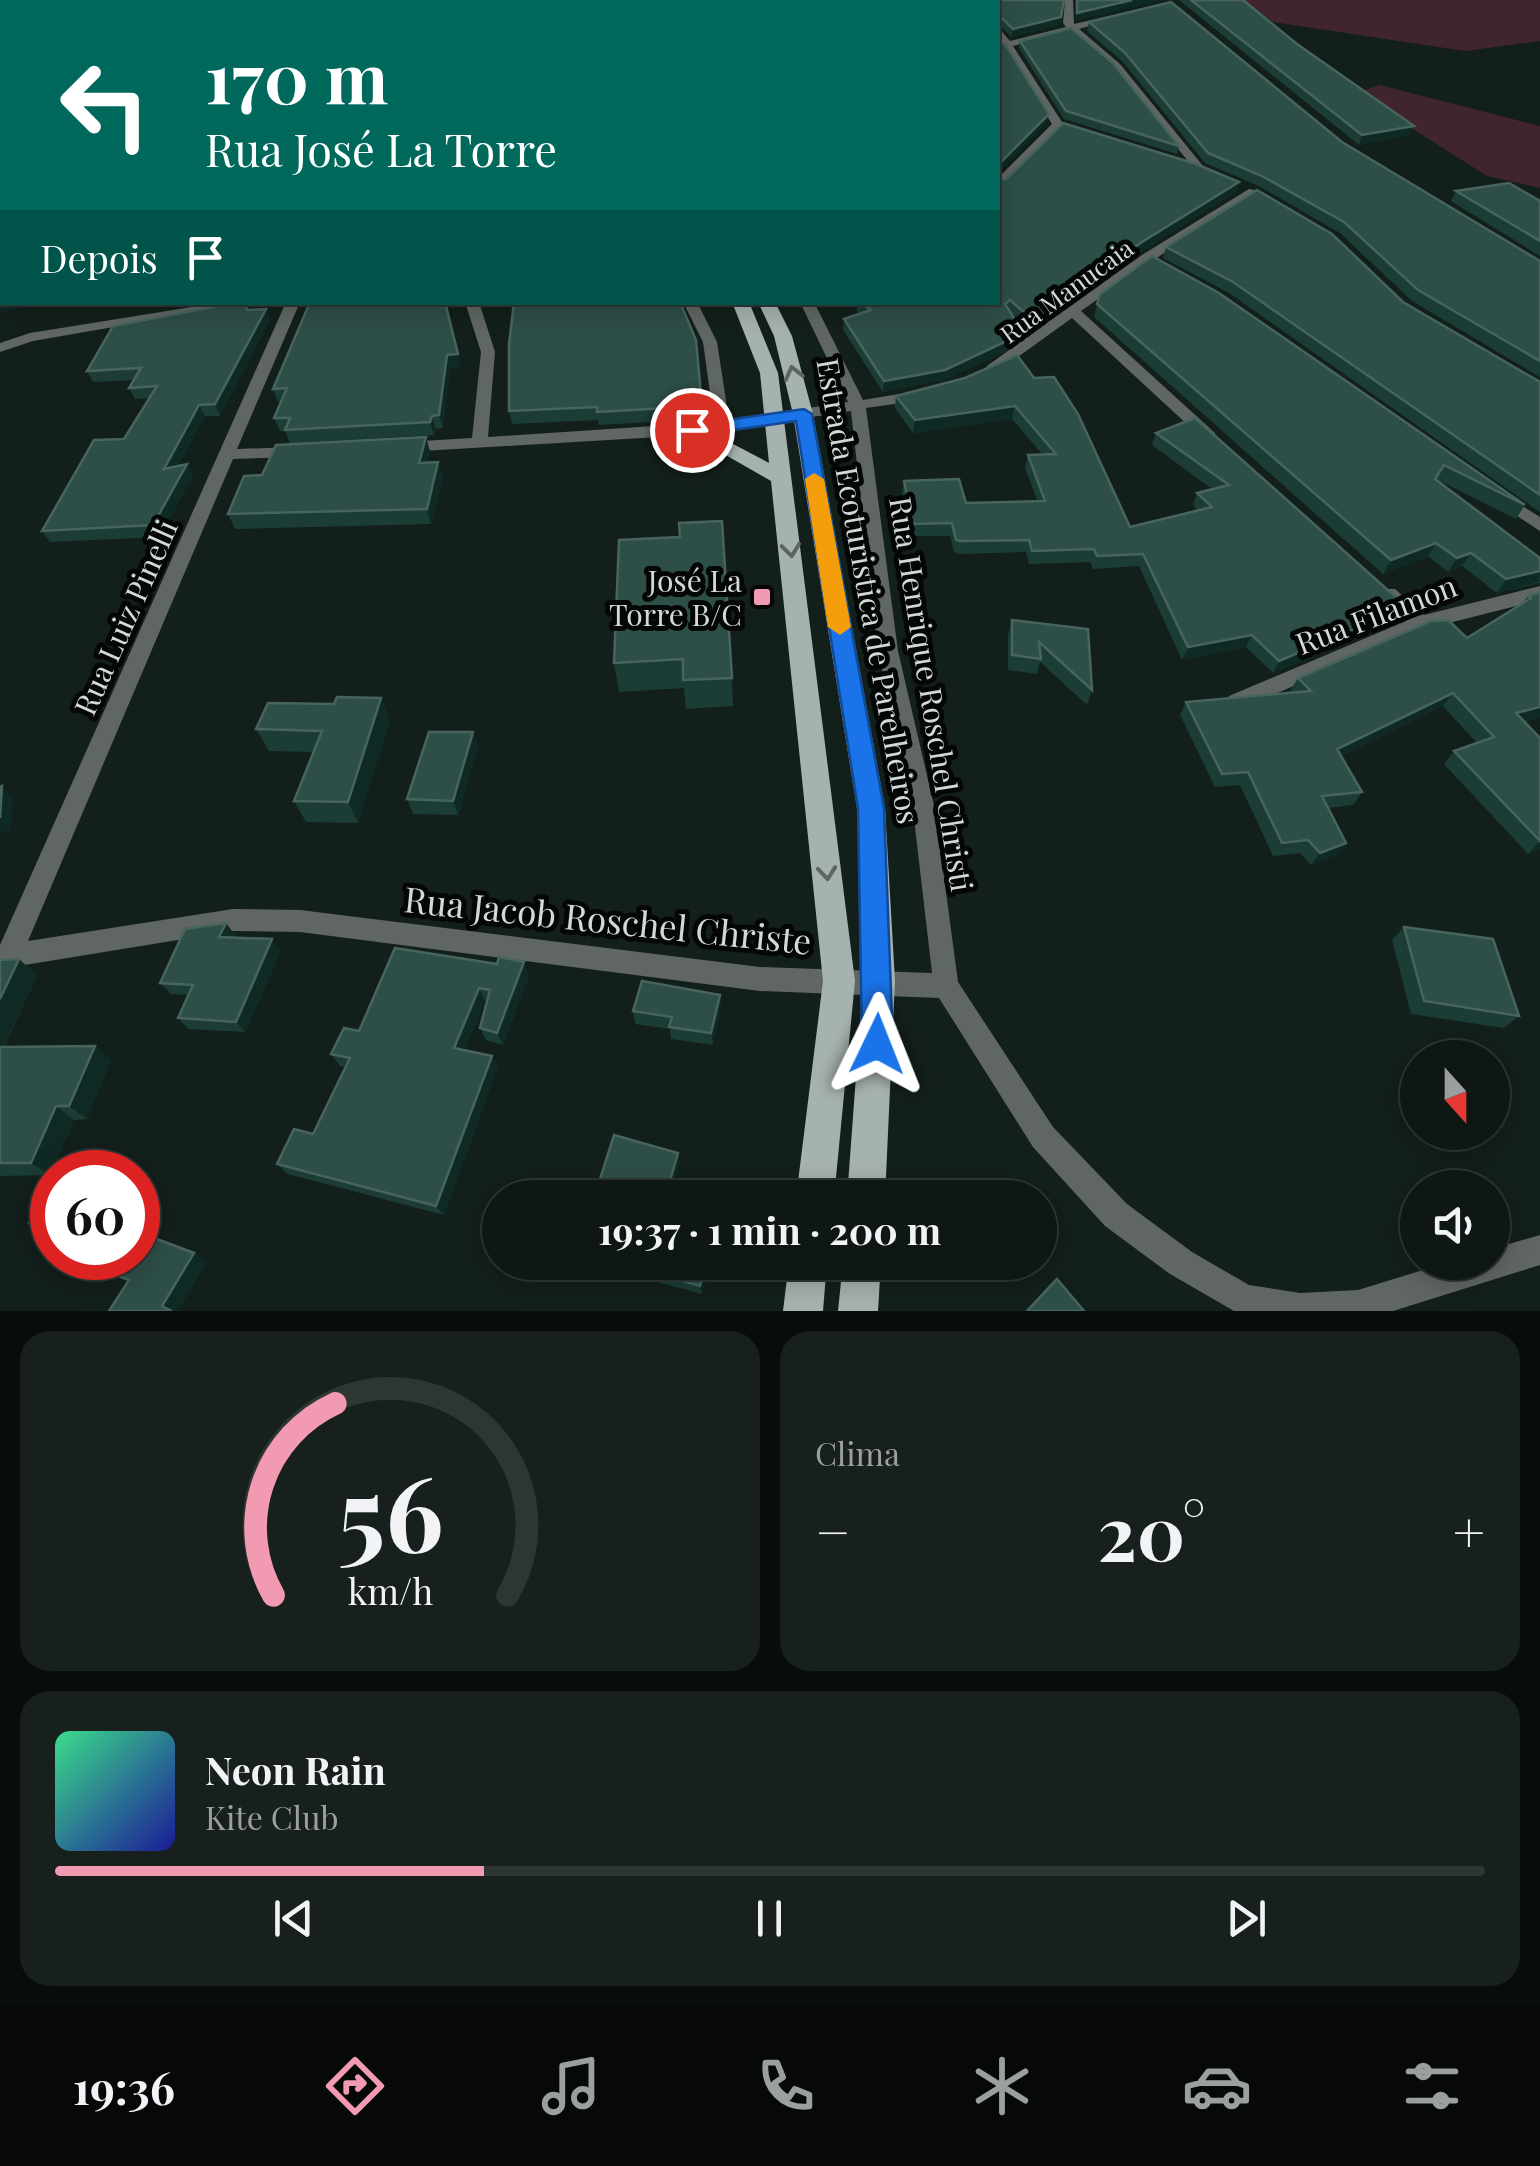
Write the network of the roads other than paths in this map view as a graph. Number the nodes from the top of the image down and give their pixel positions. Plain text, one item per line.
1 (1069, 0) edge
2 (1141, 10) edge
3 (1072, 26) junction
4 (1001, 45) edge
5 (1058, 124) junction
6 (1093, 135) edge
7 (1164, 157) edge
8 (1199, 168) junction
9 (1217, 175) edge
10 (1000, 182) edge
11 (1237, 184) edge
12 (1252, 191) junction
13 (1268, 200) edge
14 (1147, 258) junction
15 (1165, 266) edge
16 (233, 305) edge
17 (293, 305) edge
18 (473, 305) edge
19 (692, 305) edge
20 (741, 305) edge
21 (768, 305) edge
22 (809, 305) edge
23 (1074, 312) junction
24 (0, 348) edge
25 (984, 374) edge
26 (935, 391) edge
27 (858, 406) junction
28 (789, 416) junction
29 (722, 426) junction
30 (692, 430) junction
31 (480, 444) junction
32 (383, 448) edge
33 (306, 451) edge
34 (1226, 452) edge
35 (228, 454) junction
36 (782, 478) junction
37 (1490, 490) edge
38 (1540, 525) edge
39 (1376, 584) edge
40 (1540, 593) edge
41 (1420, 623) junction
42 (1236, 702) edge
43 (5, 956) edge
44 (839, 981) junction
45 (879, 981) junction
46 (946, 986) junction
47 (817, 1180) edge
48 (867, 1180) edge
49 (1540, 1250) edge
50 (806, 1280) edge
51 (861, 1280) edge
52 (802, 1311) edge
53 (858, 1311) edge

1 - 3 street
2 - 3 street
3 - 4 street
3 - 8 street
4 - 5 street
5 - 6 street
5 - 10 street
7 - 8 street
8 - 9 street
11 - 12 street
12 - 13 street
12 - 14 street, Rua Manucaia
14 - 15 street
14 - 23 street, Rua Manucaia
16 - 24 street
17 - 35 street, Rua Luiz Pinelli
18 - 31 street
19 - 29 street
20 - 28 main road, Estrada Ecoturistica de Parelheiros
28 -> 21 main road, Estrada Ecoturistica de Parelheiros
22 - 27 street, Rua Henrique Roschel Christi
23 - 25 street, Rua Manucaia
23 - 34 street
26 - 27 street
27 - 28 street
27 - 46 street, Rua Henrique Roschel Christi
28 - 29 street
28 - 36 main road, Estrada Ecoturistica de Parelheiros
28 - 45 main road, Estrada Ecoturistica de Parelheiros
29 - 30 street
30 - 31 street
30 - 36 main road
31 - 32 street
33 - 35 street
35 - 43 street, Rua Luiz Pinelli
36 -> 44 main road, Estrada Ecoturistica de Parelheiros
37 - 38 street
39 - 41 street
40 - 41 street, Rua Filamon
41 - 42 street, Rua Filamon
43 - 44 street, Rua Jacob Roschel Christe
44 - 45 street, Rua Jacob Roschel Christe
44 - 47 main road, Estrada Ecoturistica de Parelheiros
45 - 46 street, Rua Jacob Roschel Christe
45 - 48 main road, Estrada Ecoturistica de Parelheiros
46 - 49 street
50 - 52 main road
51 - 53 main road

